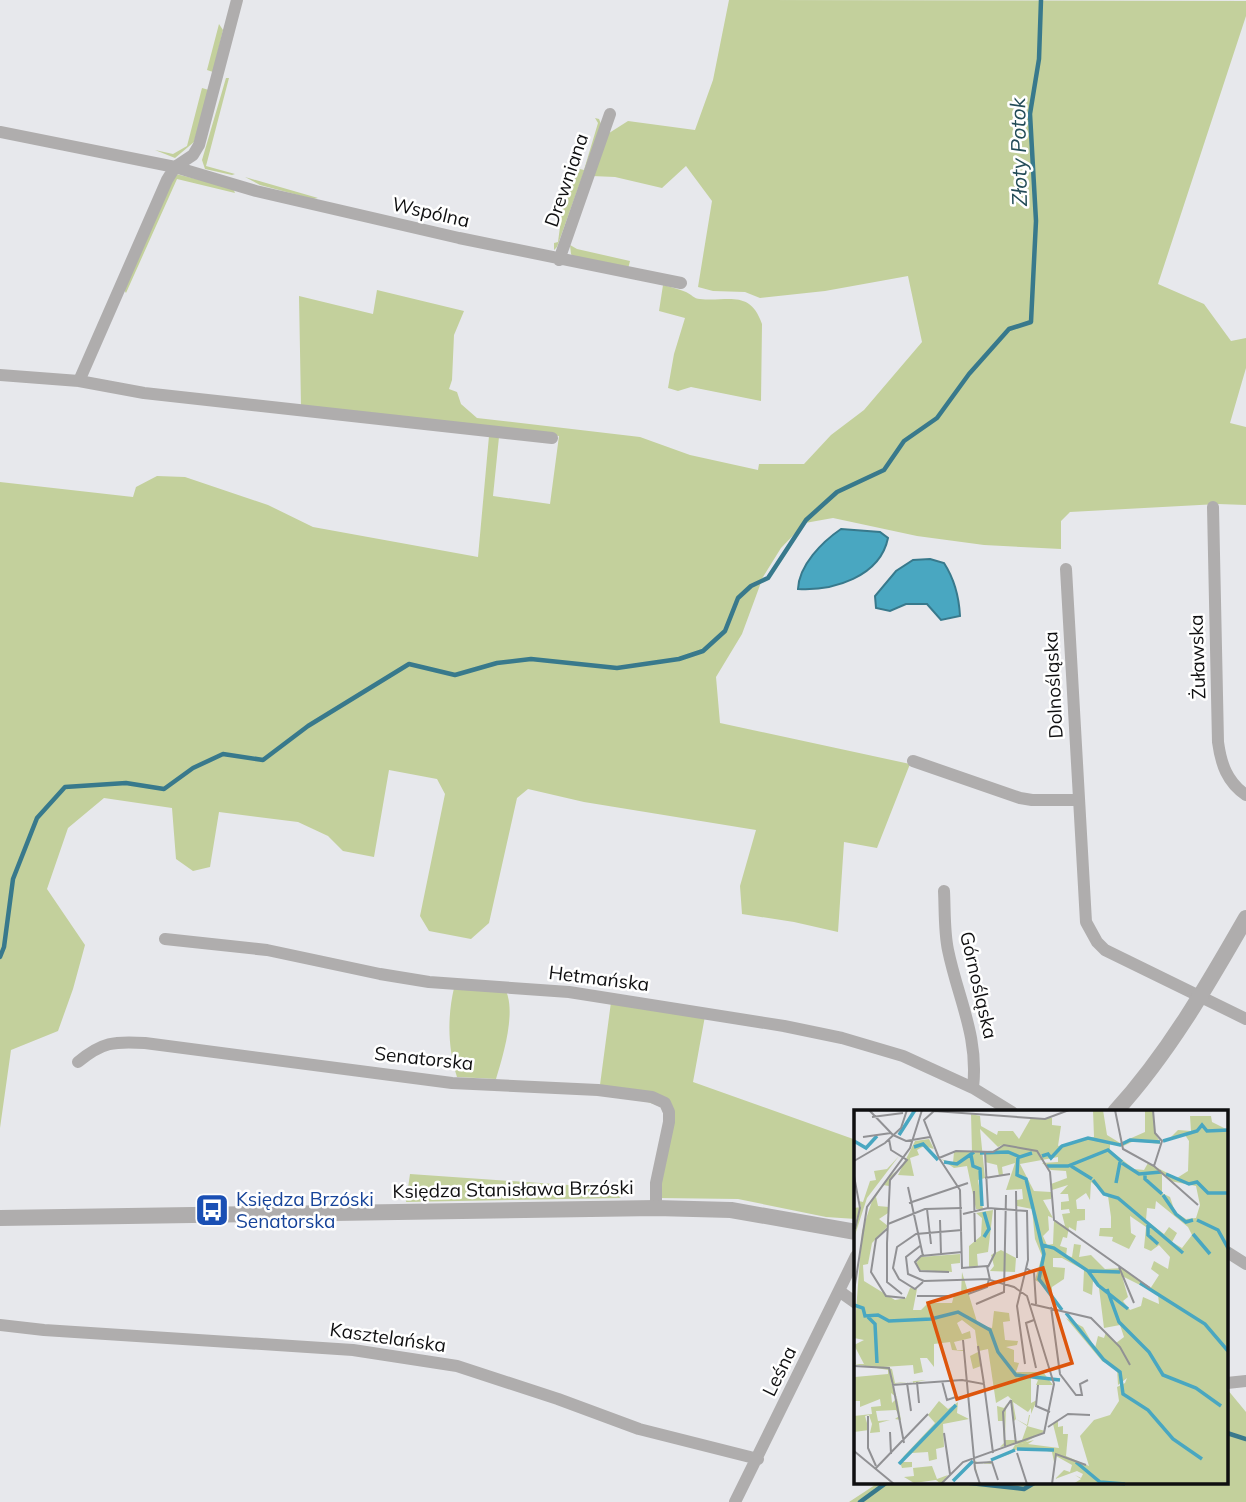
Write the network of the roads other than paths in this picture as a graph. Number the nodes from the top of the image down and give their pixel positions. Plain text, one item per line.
1 (237, 0) edge
2 (610, 114) dead end
3 (0, 132) edge
4 (175, 167) junction
5 (559, 260) junction
6 (681, 283) dead end
7 (0, 375) edge
8 (79, 381) junction
9 (552, 438) dead end
10 (1213, 507) dead end
11 (1066, 569) dead end
12 (913, 761) dead end
13 (1246, 795) edge
14 (1079, 800) junction
15 (944, 891) dead end
16 (1246, 918) edge
17 (165, 939) dead end
18 (1202, 996) junction
19 (1246, 1019) edge
20 (78, 1062) dead end
21 (973, 1088) junction
22 (1010, 1110) edge
23 (1117, 1110) edge
24 (656, 1208) junction
25 (0, 1218) edge
26 (854, 1232) edge
27 (1228, 1253) edge
28 (854, 1260) edge
29 (1246, 1264) edge
30 (839, 1291) junction
31 (854, 1302) edge
32 (0, 1325) edge
33 (1246, 1381) edge
34 (1228, 1384) edge
35 (758, 1459) junction
36 (735, 1502) edge

1 - 4 street
2 - 5 street, Drewniana
3 - 4 street, Wspólna
4 - 5 street, Wspólna
4 - 8 street
5 - 6 street, Wspólna
7 - 8 street
8 - 9 street
10 - 13 street, Żuławska
11 - 14 street, Dolnośląska
12 - 14 street
14 - 18 street, Dolnośląska
15 - 21 street, Górnośląska
16 - 18 street
17 - 21 street, Hetmańska
18 - 19 street, Dolnośląska
18 - 23 street
20 - 24 street, Senatorska
21 - 22 street, Hetmańska
24 - 25 street, Księdza Stanisława Brzóski
24 - 26 street, Księdza Stanisława Brzóski
27 - 29 street
28 - 30 street, Leśna
30 - 31 street
30 - 35 street, Leśna
32 - 35 street, Kasztelańska
33 - 34 street
35 - 36 street, Leśna

